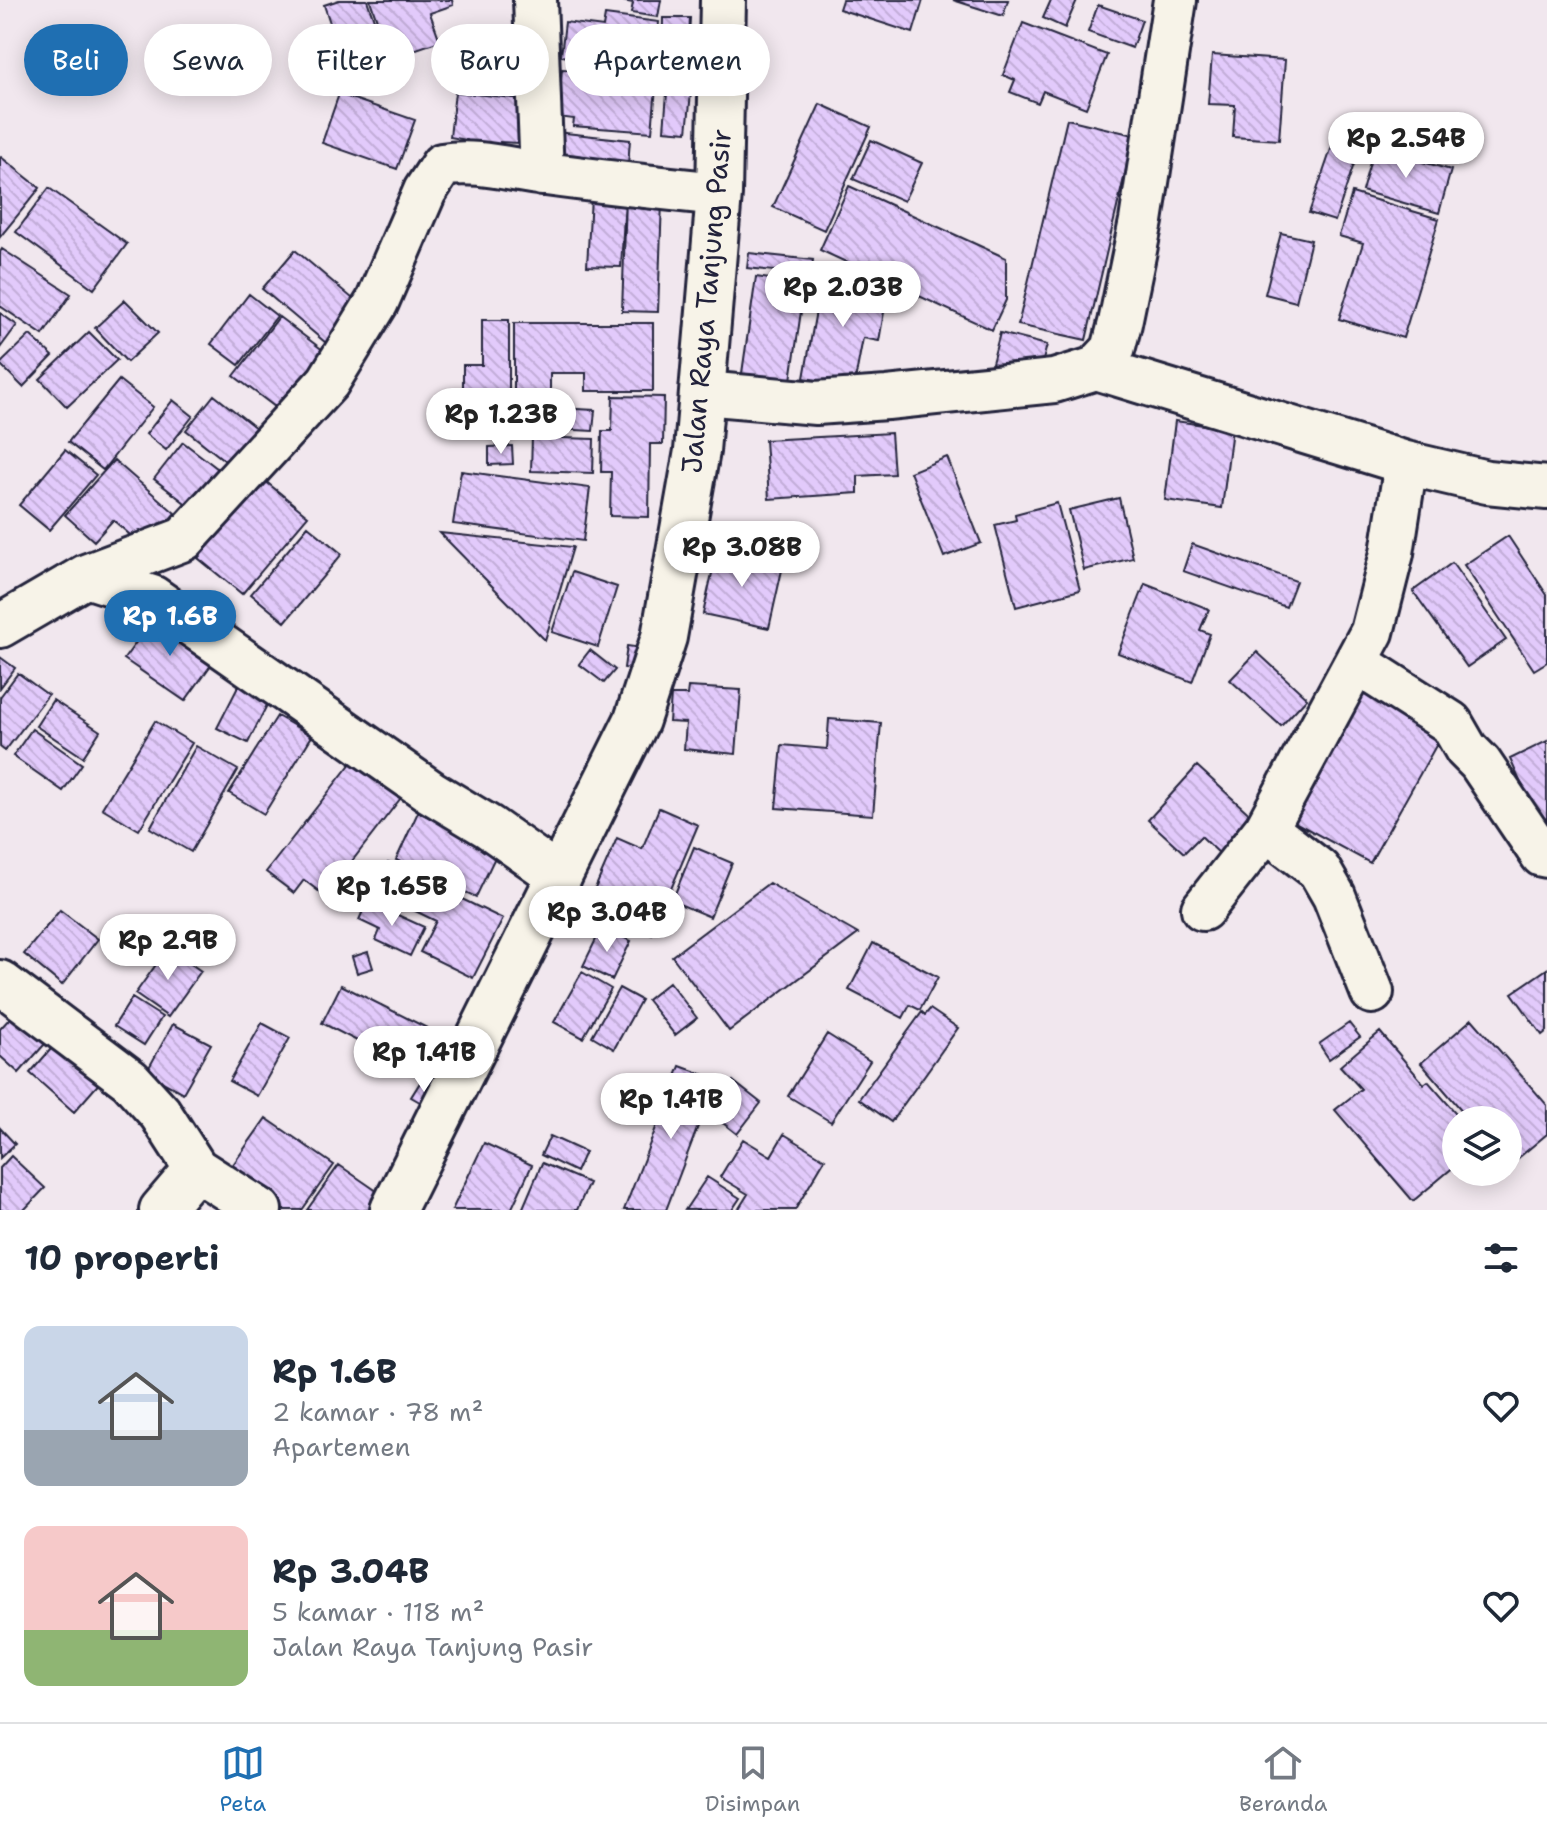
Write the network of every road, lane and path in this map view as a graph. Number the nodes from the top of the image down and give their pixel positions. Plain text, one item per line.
1 (535, 0) edge
2 (723, 0) edge
3 (1175, 0) edge
4 (542, 174) junction
5 (719, 194) junction
6 (1096, 368) junction
7 (703, 393) junction
8 (1406, 463) junction
9 (1547, 488) edge
10 (86, 576) junction
11 (0, 626) edge
12 (1357, 663) junction
13 (1266, 829) junction
14 (1547, 856) edge
15 (560, 877) junction
16 (1203, 909) dead end
17 (0, 982) edge
18 (1372, 992) dead end
19 (196, 1169) junction
20 (161, 1210) edge
21 (260, 1210) edge
22 (393, 1210) edge

1 - 4 street
2 - 5 street, Jalan Raya Tanjung Pasir
3 - 6 street
4 - 5 street
4 - 10 street
5 - 7 street, Jalan Raya Tanjung Pasir
6 - 7 street
6 - 8 street
7 - 15 street, Jalan Raya Tanjung Pasir
8 - 9 street
8 - 12 street
10 - 11 street
10 - 15 street
12 - 13 street
12 - 14 street
13 - 16 street
13 - 18 street
15 - 22 street, Jalan Raya Tanjung Pasir
17 - 19 street
19 - 20 street
19 - 21 street

